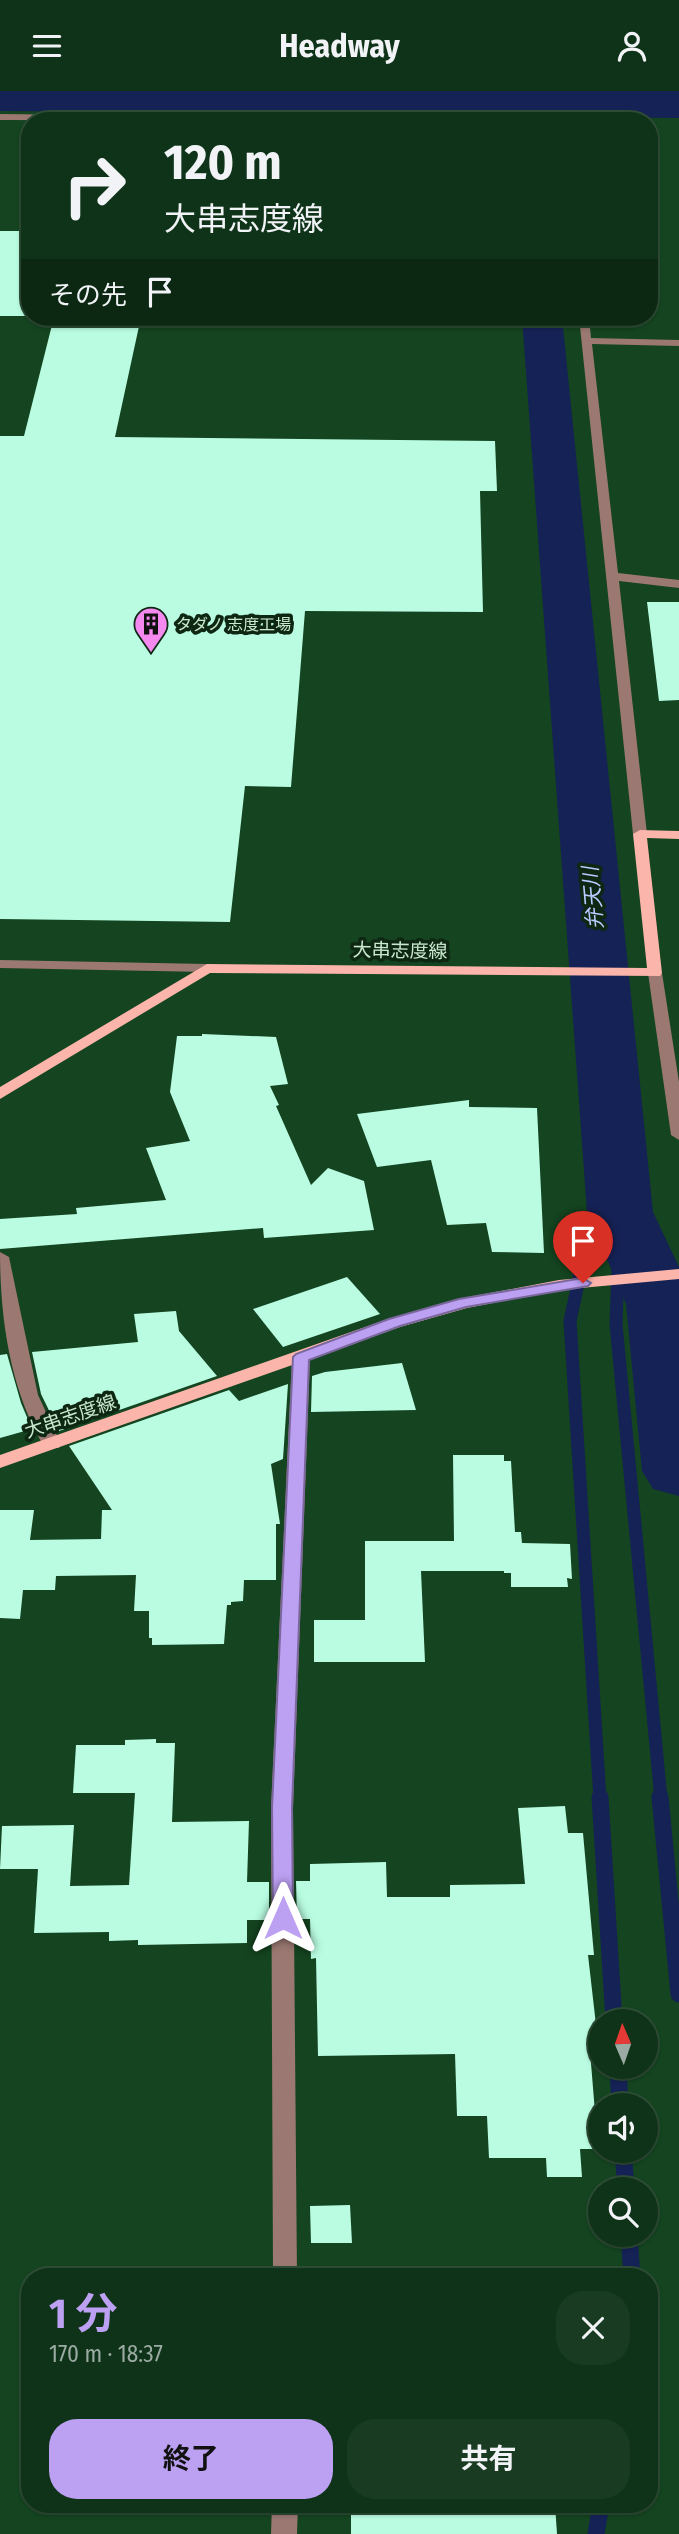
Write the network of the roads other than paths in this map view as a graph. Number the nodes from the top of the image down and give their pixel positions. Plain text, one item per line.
1 (0, 117) edge
2 (21, 117) edge
3 (585, 326) edge
4 (587, 341) junction
5 (679, 343) edge
6 (610, 576) junction
7 (679, 584) edge
8 (639, 834) junction
9 (679, 835) edge
10 (0, 964) edge
11 (207, 968) junction
12 (655, 973) junction
13 (0, 1094) edge
14 (679, 1135) edge
15 (0, 1257) edge
16 (679, 1274) edge
17 (301, 1357) junction
18 (52, 1444) junction
19 (0, 1462) edge
20 (285, 2268) edge
21 (285, 2513) edge
22 (284, 2534) edge

1 - 2 street
3 - 4 street
4 - 5 street
4 - 6 street
6 - 7 street
6 - 8 street
8 - 9 main road
8 - 12 main road
10 - 11 street
11 - 12 main road, 大串志度線
11 - 13 main road
12 - 14 street
15 - 18 street
16 - 17 main road, 大串志度線
17 - 18 main road, 大串志度線
17 - 20 street
18 - 19 main road, 大串志度線
21 - 22 street

